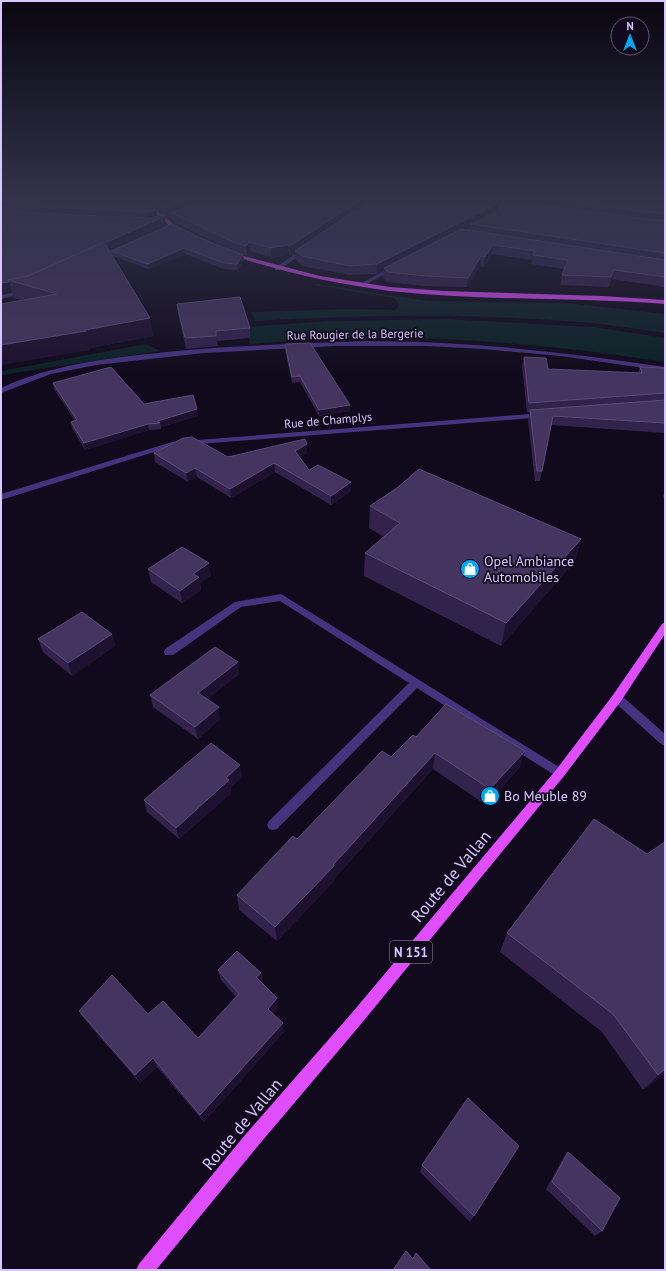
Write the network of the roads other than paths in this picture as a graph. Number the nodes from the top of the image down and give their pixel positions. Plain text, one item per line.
1 (241, 256) edge
2 (296, 256) edge
3 (402, 263) edge
4 (277, 269) junction
5 (361, 285) junction
6 (30, 291) edge
7 (1, 297) edge
8 (665, 302) edge
9 (665, 369) edge
10 (1, 391) edge
11 (548, 414) edge
12 (1, 497) edge
13 (665, 626) edge
14 (169, 652) dead end
15 (416, 682) junction
16 (617, 698) junction
17 (665, 741) edge
18 (560, 773) junction
19 (273, 825) dead end
20 (145, 1270) edge

1 - 4 main road
2 - 4 street
3 - 5 street
4 - 5 main road
5 - 8 main road
6 - 7 street
9 - 10 street, Rue Rougier de la Bergerie
11 - 12 street, Rue de Champlys
13 - 16 main road, Route de Vallan / N 151
14 - 15 street
15 - 18 street
15 - 19 street
16 - 17 street
16 - 18 main road, Route de Vallan / N 151
18 - 20 main road, Route de Vallan / N 151

